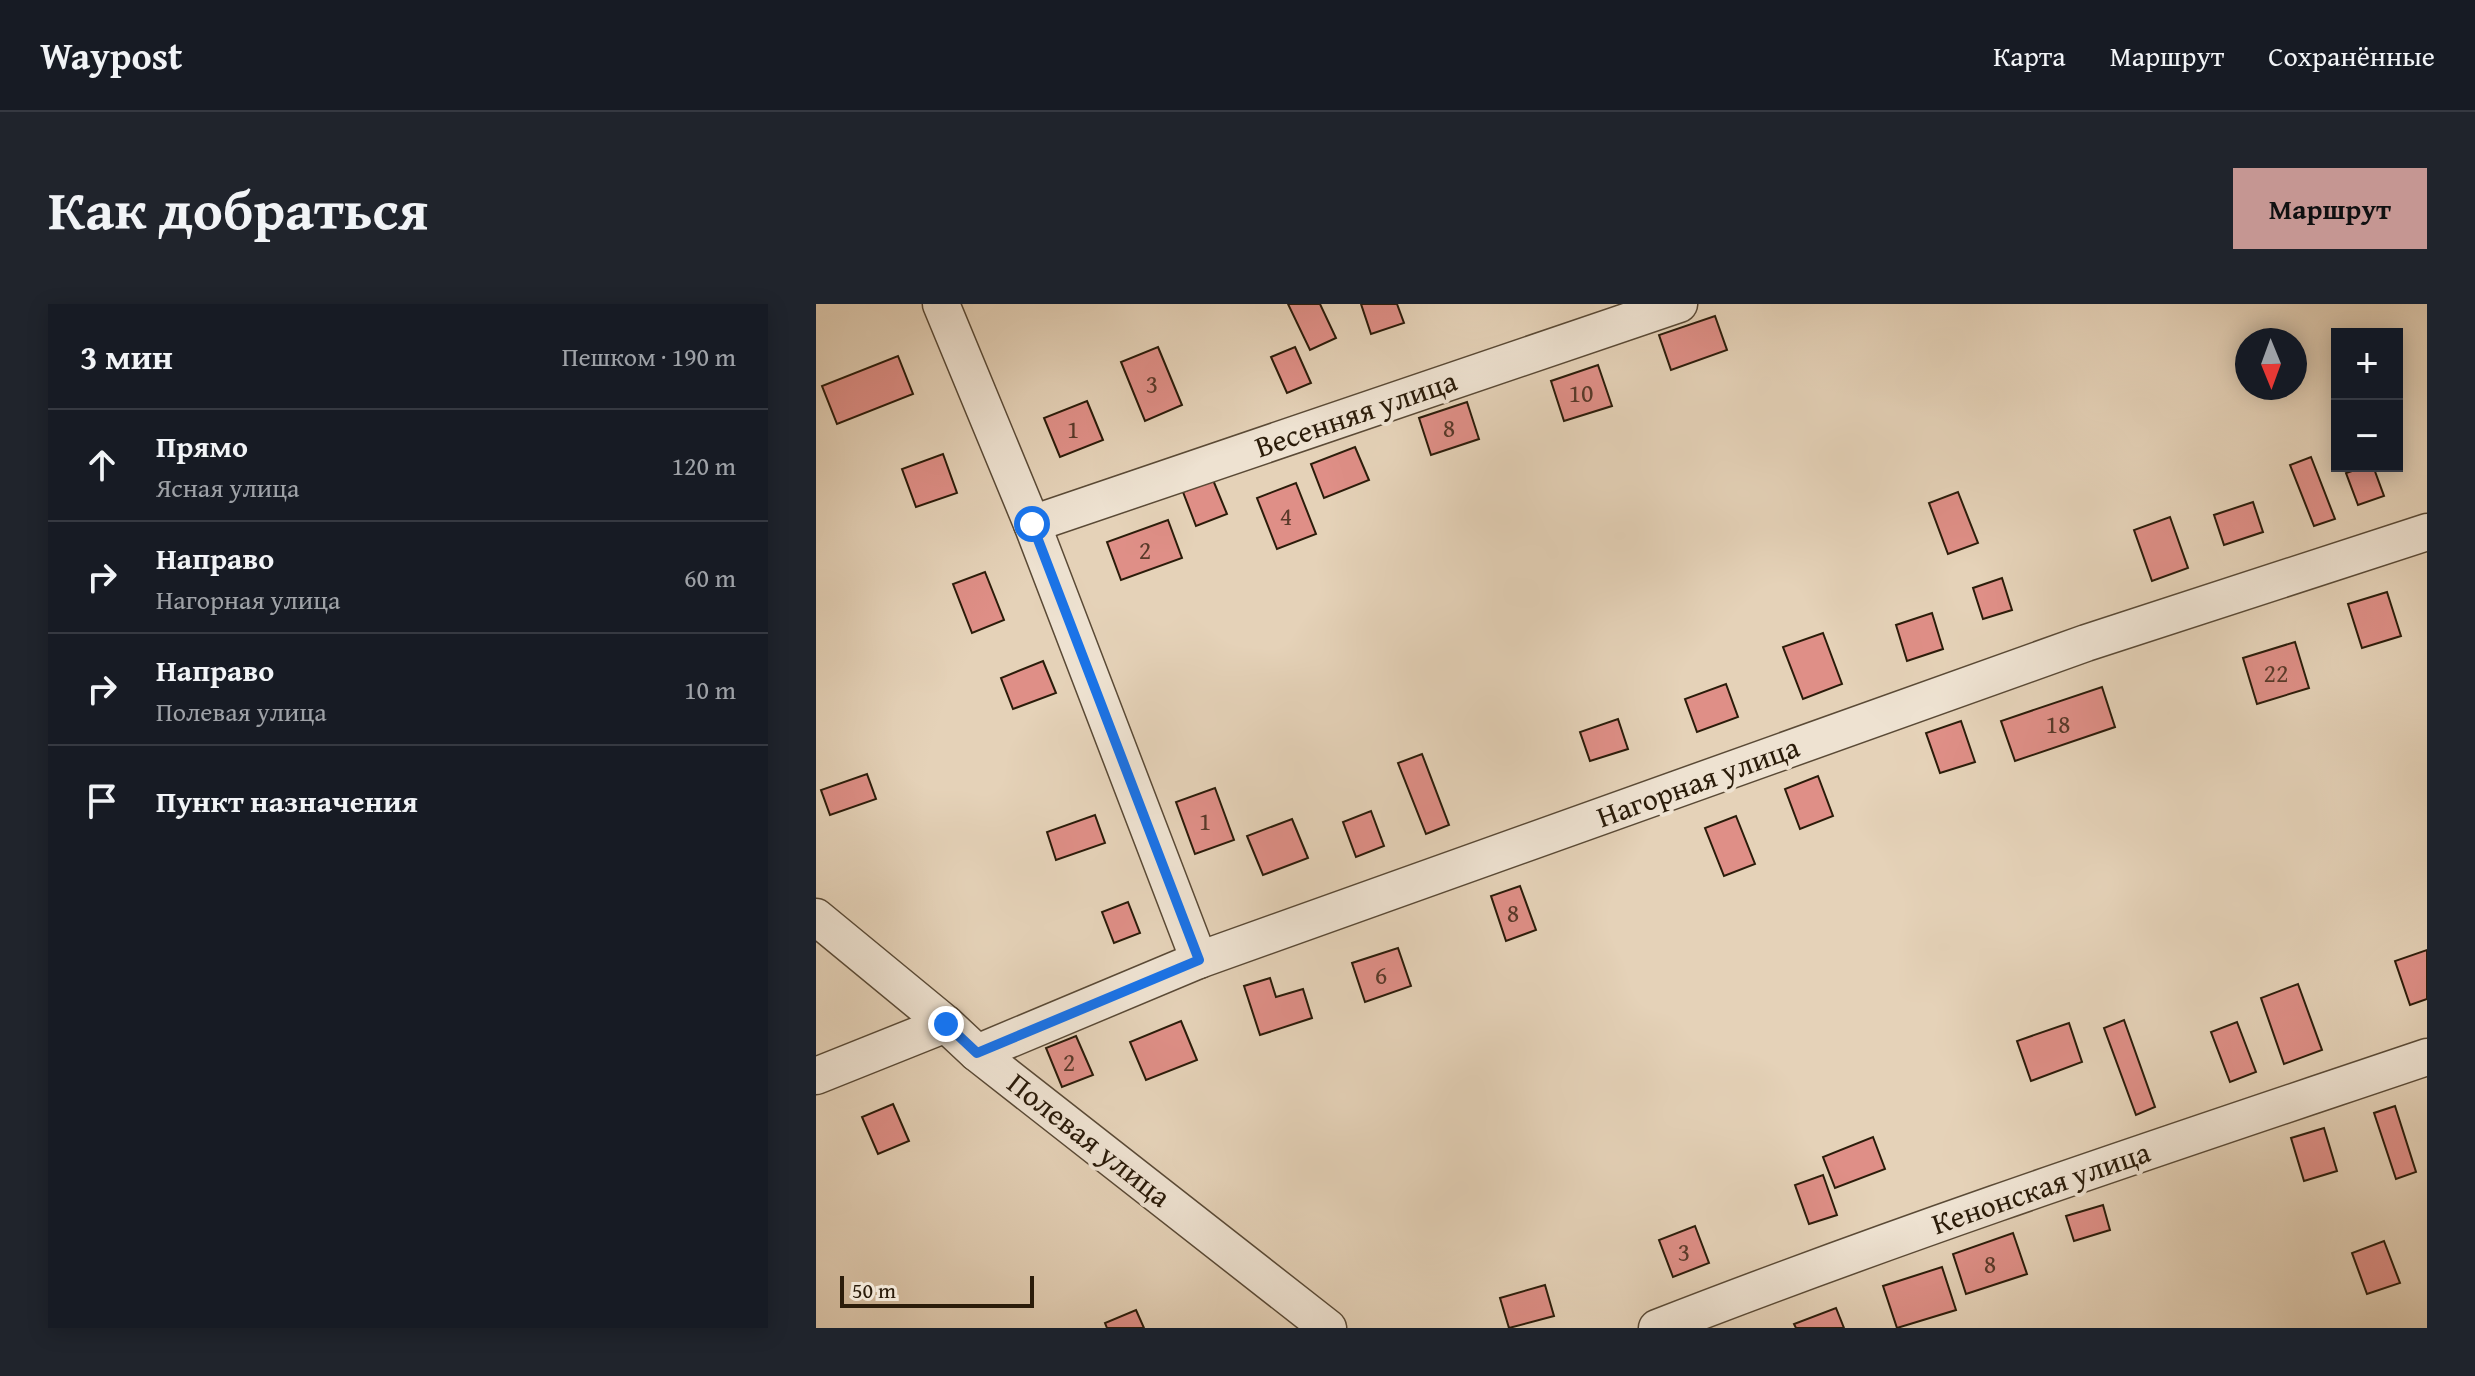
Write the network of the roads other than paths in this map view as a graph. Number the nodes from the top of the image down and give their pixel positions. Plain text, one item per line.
1 (941, 304) edge
2 (1679, 304) edge
3 (1032, 524) junction
4 (2427, 532) edge
5 (816, 917) edge
6 (1199, 960) junction
7 (946, 1024) junction
8 (977, 1053) junction
9 (2427, 1057) edge
10 (816, 1076) edge
11 (1328, 1328) edge
12 (1657, 1328) edge

1 - 3 street
2 - 3 street, Весенняя улица
3 - 6 street
4 - 6 street, Нагорная улица
5 - 7 street, Полевая улица
6 - 8 street, Нагорная улица
7 - 8 street, Полевая улица
7 - 10 street
8 - 11 street, Полевая улица
9 - 12 street, Кенонская улица

